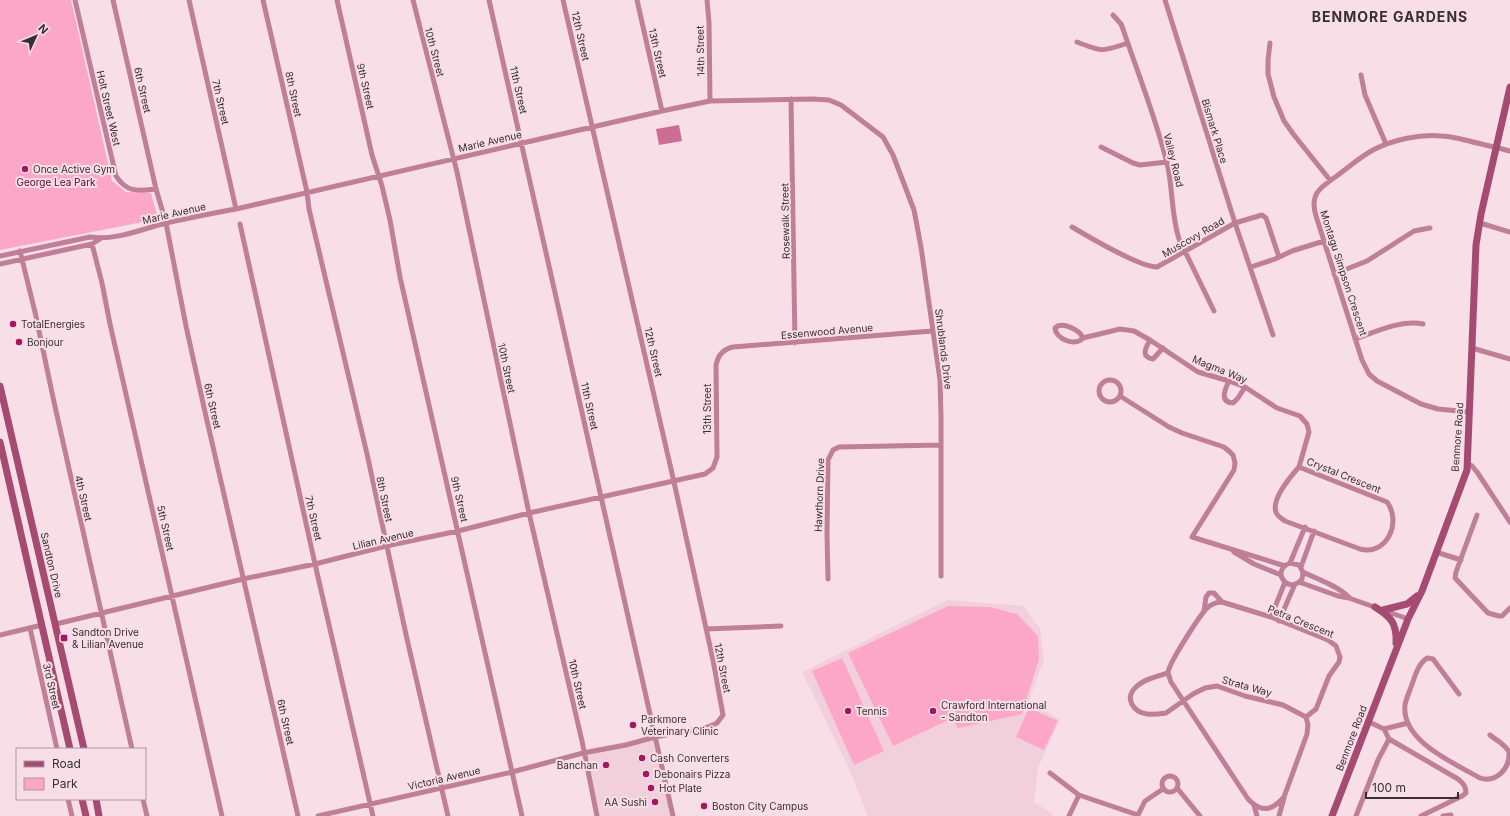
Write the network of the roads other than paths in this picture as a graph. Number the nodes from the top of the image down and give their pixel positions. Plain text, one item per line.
1 (75, 0) edge
2 (113, 0) edge
3 (189, 0) edge
4 (263, 0) edge
5 (337, 0) edge
6 (413, 0) edge
7 (489, 0) edge
8 (563, 0) edge
9 (637, 0) edge
10 (707, 0) edge
11 (1164, 0) edge
12 (1113, 15) dead end
13 (1077, 42) dead end
14 (1128, 43) junction
15 (1270, 43) dead end
16 (1361, 75) dead end
17 (1510, 86) edge
18 (791, 99) junction
19 (710, 101) junction
20 (662, 111) junction
21 (593, 127) junction
22 (879, 134) joint
23 (522, 143) junction
24 (1386, 144) junction
25 (1101, 147) dead end
26 (1496, 147) junction
27 (1510, 151) edge
28 (453, 159) junction
29 (1167, 162) junction
30 (378, 176) junction
31 (1330, 180) junction
32 (156, 189) junction
33 (307, 192) junction
34 (236, 209) junction
35 (166, 223) junction
36 (1235, 223) junction
37 (1480, 223) junction
38 (240, 224) dead end
39 (1072, 227) dead end
40 (1430, 228) dead end
41 (1510, 232) edge
42 (100, 239) junction
43 (1324, 241) junction
44 (92, 244) junction
45 (20, 251) junction
46 (1184, 251) junction
47 (0, 256) edge
48 (1279, 257) junction
49 (22, 260) junction
50 (0, 264) edge
51 (1251, 267) junction
52 (1334, 274) junction
53 (1214, 311) dead end
54 (1423, 324) dead end
55 (932, 331) junction
56 (1273, 335) dead end
57 (1083, 338) junction
58 (1355, 339) junction
59 (1150, 340) junction
60 (795, 343) junction
61 (1163, 348) junction
62 (1472, 348) junction
63 (724, 351) joint
64 (1510, 358) edge
65 (1229, 381) junction
66 (0, 386) edge
67 (1245, 387) junction
68 (1120, 396) junction
69 (1470, 412) junction
70 (0, 442) edge
71 (941, 444) junction
72 (1468, 464) junction
73 (1299, 467) junction
74 (713, 468) joint
75 (674, 482) junction
76 (602, 497) junction
77 (529, 514) junction
78 (1477, 515) dead end
79 (1510, 522) edge
80 (1305, 527) junction
81 (458, 531) junction
82 (1314, 531) junction
83 (386, 546) junction
84 (1232, 551) junction
85 (1436, 552) junction
86 (1461, 560) junction
87 (315, 564) junction
88 (1290, 564) junction
89 (1285, 566) junction
90 (1302, 570) junction
91 (1281, 575) junction
92 (941, 576) dead end
93 (243, 579) junction
94 (828, 579) dead end
95 (1285, 582) junction
96 (1297, 583) junction
97 (1422, 591) junction
98 (173, 596) junction
99 (1349, 598) junction
100 (1222, 602) junction
101 (1375, 607) junction
102 (1510, 608) edge
103 (1383, 610) junction
104 (1203, 612) junction
105 (101, 613) junction
106 (1270, 617) junction
107 (1408, 619) junction
108 (1279, 621) junction
109 (56, 624) junction
110 (42, 625) junction
111 (781, 626) dead end
112 (30, 628) junction
113 (706, 629) junction
114 (0, 635) edge
115 (1396, 651) junction
116 (1168, 673) junction
117 (1459, 694) dead end
118 (1184, 700) junction
119 (1306, 717) junction
120 (1369, 722) junction
121 (1408, 723) junction
122 (1384, 729) junction
123 (1490, 735) dead end
124 (656, 737) junction
125 (1389, 739) junction
126 (57, 748) edge
127 (70, 748) edge
128 (84, 748) edge
129 (132, 748) edge
130 (583, 753) junction
131 (512, 772) junction
132 (1050, 772) dead end
133 (442, 787) junction
134 (1177, 788) junction
135 (1163, 789) junction
136 (1079, 795) junction
137 (1284, 797) junction
138 (68, 800) edge
139 (82, 800) edge
140 (96, 800) edge
141 (143, 800) edge
142 (371, 804) junction
143 (1254, 805) junction
144 (1451, 815) dead end
145 (72, 816) edge
146 (86, 816) edge
147 (100, 816) edge
148 (147, 816) edge
149 (222, 816) edge
150 (298, 816) edge
151 (318, 816) edge
152 (374, 816) edge
153 (448, 816) edge
154 (522, 816) edge
155 (597, 816) edge
156 (673, 816) edge
157 (1069, 816) edge
158 (1138, 816) edge
159 (1200, 816) edge
160 (1258, 816) edge
161 (1279, 816) edge
162 (1332, 816) edge
163 (1356, 816) edge
164 (1421, 816) edge
165 (1443, 816) edge

1 - 32 street, Holt Street West
2 - 32 street, 6th Street
3 - 34 street, 7th Street
4 - 33 street, 8th Street
5 - 30 street, 9th Street
6 - 28 street, 10th Street
7 - 23 street, 11th Street
8 - 21 street, 12th Street
9 - 20 street, 13th Street
10 - 19 street, 14th Street
11 - 36 street, Bismark Place
12 - 14 street, Valley Road
13 - 14 street
14 - 29 street, Valley Road
15 - 31 street
16 - 24 street
17 - 26 street, Benmore Road
18 - 19 street, Marie Avenue
18 - 22 street, Marie Avenue
18 - 60 street, Rosewalk Street
19 - 20 street, Marie Avenue
20 - 21 street, Marie Avenue
21 - 23 street, Marie Avenue
21 - 75 street, 12th Street
22 - 55 street, Shrublands Drive
23 - 28 street, Marie Avenue
23 - 76 street, 11th Street
24 - 26 street, Montagu Simpson Crescent
24 - 31 street, Montagu Simpson Crescent
25 - 29 street
26 - 27 street, Montagu Simpson Crescent
26 - 37 street, Benmore Road
28 - 30 street, Marie Avenue
28 - 77 street, 10th Street
29 - 46 street, Valley Road
30 - 33 street, Marie Avenue
30 - 81 street, 9th Street
31 - 43 street, Montagu Simpson Crescent
32 - 35 street, 6th Street
33 - 34 street, Marie Avenue
33 - 83 street, 8th Street
34 - 35 street, Marie Avenue
35 - 42 street, Marie Avenue
35 - 93 street, 6th Street
36 - 46 street, Muscovy Road
36 - 48 street, Muscovy Road
36 - 51 street, Bismark Place
37 - 41 street
37 - 62 street, Benmore Road
38 - 87 street, 7th Street
39 - 46 street, Muscovy Road
40 - 52 street
42 - 44 street, Marie Avenue
42 - 45 street, Marie Avenue
43 - 48 street
43 - 52 street, Montagu Simpson Crescent
44 - 49 street, Marie Avenue
44 - 98 street, 5th Street
45 - 47 street, Marie Avenue
45 - 49 street, 4th Street
46 - 53 street, Valley Road
48 - 51 street
49 - 50 street, Marie Avenue
49 - 105 street, 4th Street
51 - 56 street, Bismark Place
52 - 58 street, Montagu Simpson Crescent
54 - 58 street
55 - 60 street, Essenwood Avenue
55 - 71 street, Shrublands Drive
57 - 57 street, Magma Way
57 - 59 street, Magma Way
58 - 69 street, Montagu Simpson Crescent
59 - 61 street, Magma Way
59 - 61 street
60 - 63 street, Essenwood Avenue
61 - 65 street, Magma Way
62 - 64 street
62 - 69 street, Benmore Road
63 - 74 street, 13th Street
65 - 67 street, Magma Way
65 - 67 street
66 - 109 street, Sandton Drive
67 - 73 street, Magma Way
68 - 68 street
68 - 84 street
69 - 72 street, Benmore Road
70 - 110 street
71 - 92 street, Shrublands Drive
71 - 94 street, Hawthorn Drive
72 - 79 street
72 - 85 street, Benmore Road
73 - 80 street, Crystal Crescent
73 - 82 street, Crystal Crescent
74 - 75 street, Lilian Avenue
75 - 76 street, Lilian Avenue
75 - 113 street, 12th Street
76 - 77 street, Lilian Avenue
76 - 124 street, 11th Street
77 - 81 street, Lilian Avenue
77 - 130 street, 10th Street
78 - 86 street
80 - 82 street, Crystal Crescent
80 - 88 street
81 - 83 street, Lilian Avenue
81 - 131 street, 9th Street
82 - 90 street
83 - 87 street, Lilian Avenue
83 - 133 street, 8th Street
84 - 89 street
84 - 91 street
85 - 86 street
85 - 97 street, Benmore Road
86 - 102 street
87 - 93 street, Lilian Avenue
87 - 142 street, 7th Street
88 - 89 street
88 - 90 street
89 - 91 street
90 - 96 street
90 - 99 street
91 - 95 street
93 - 98 street, Lilian Avenue
93 - 150 street, 6th Street
95 - 96 street
95 - 106 street
96 - 99 street
96 - 108 street
97 - 103 street
97 - 107 street, Benmore Road
98 - 105 street, Lilian Avenue
98 - 149 street, 5th Street
99 - 101 street
100 - 104 street
100 - 104 street, Petra Crescent
100 - 106 street, Petra Crescent
101 - 103 street
101 - 115 street
103 - 107 street
104 - 116 street
105 - 109 street, Lilian Avenue
105 - 129 street, 4th Street
106 - 108 street, Petra Crescent
107 - 115 street, Benmore Road
108 - 119 street, Petra Crescent
109 - 128 street, Sandton Drive
110 - 112 street
110 - 127 street
111 - 113 street
112 - 114 street
112 - 126 street, 3rd Street
113 - 124 street, 12th Street
115 - 120 street, Benmore Road
116 - 118 street
116 - 118 street, Strata Way
117 - 121 street
118 - 119 street, Strata Way
118 - 143 street
119 - 137 street
120 - 122 street
120 - 162 street, Benmore Road
121 - 122 street
121 - 123 street
122 - 125 street
124 - 130 street
124 - 156 street, 11th Street
125 - 163 street
125 - 164 street
130 - 131 street, Victoria Avenue
130 - 155 street
131 - 133 street, Victoria Avenue
131 - 154 street, 9th Street
132 - 136 street
133 - 142 street, Victoria Avenue
133 - 153 street, 8th Street
134 - 135 street
134 - 135 street
134 - 159 street
135 - 158 street
136 - 157 street
136 - 158 street
137 - 143 street
137 - 161 street
138 - 145 street
139 - 146 street
140 - 147 street
141 - 148 street
142 - 151 street, Victoria Avenue
142 - 152 street, 7th Street
143 - 160 street
144 - 165 street

